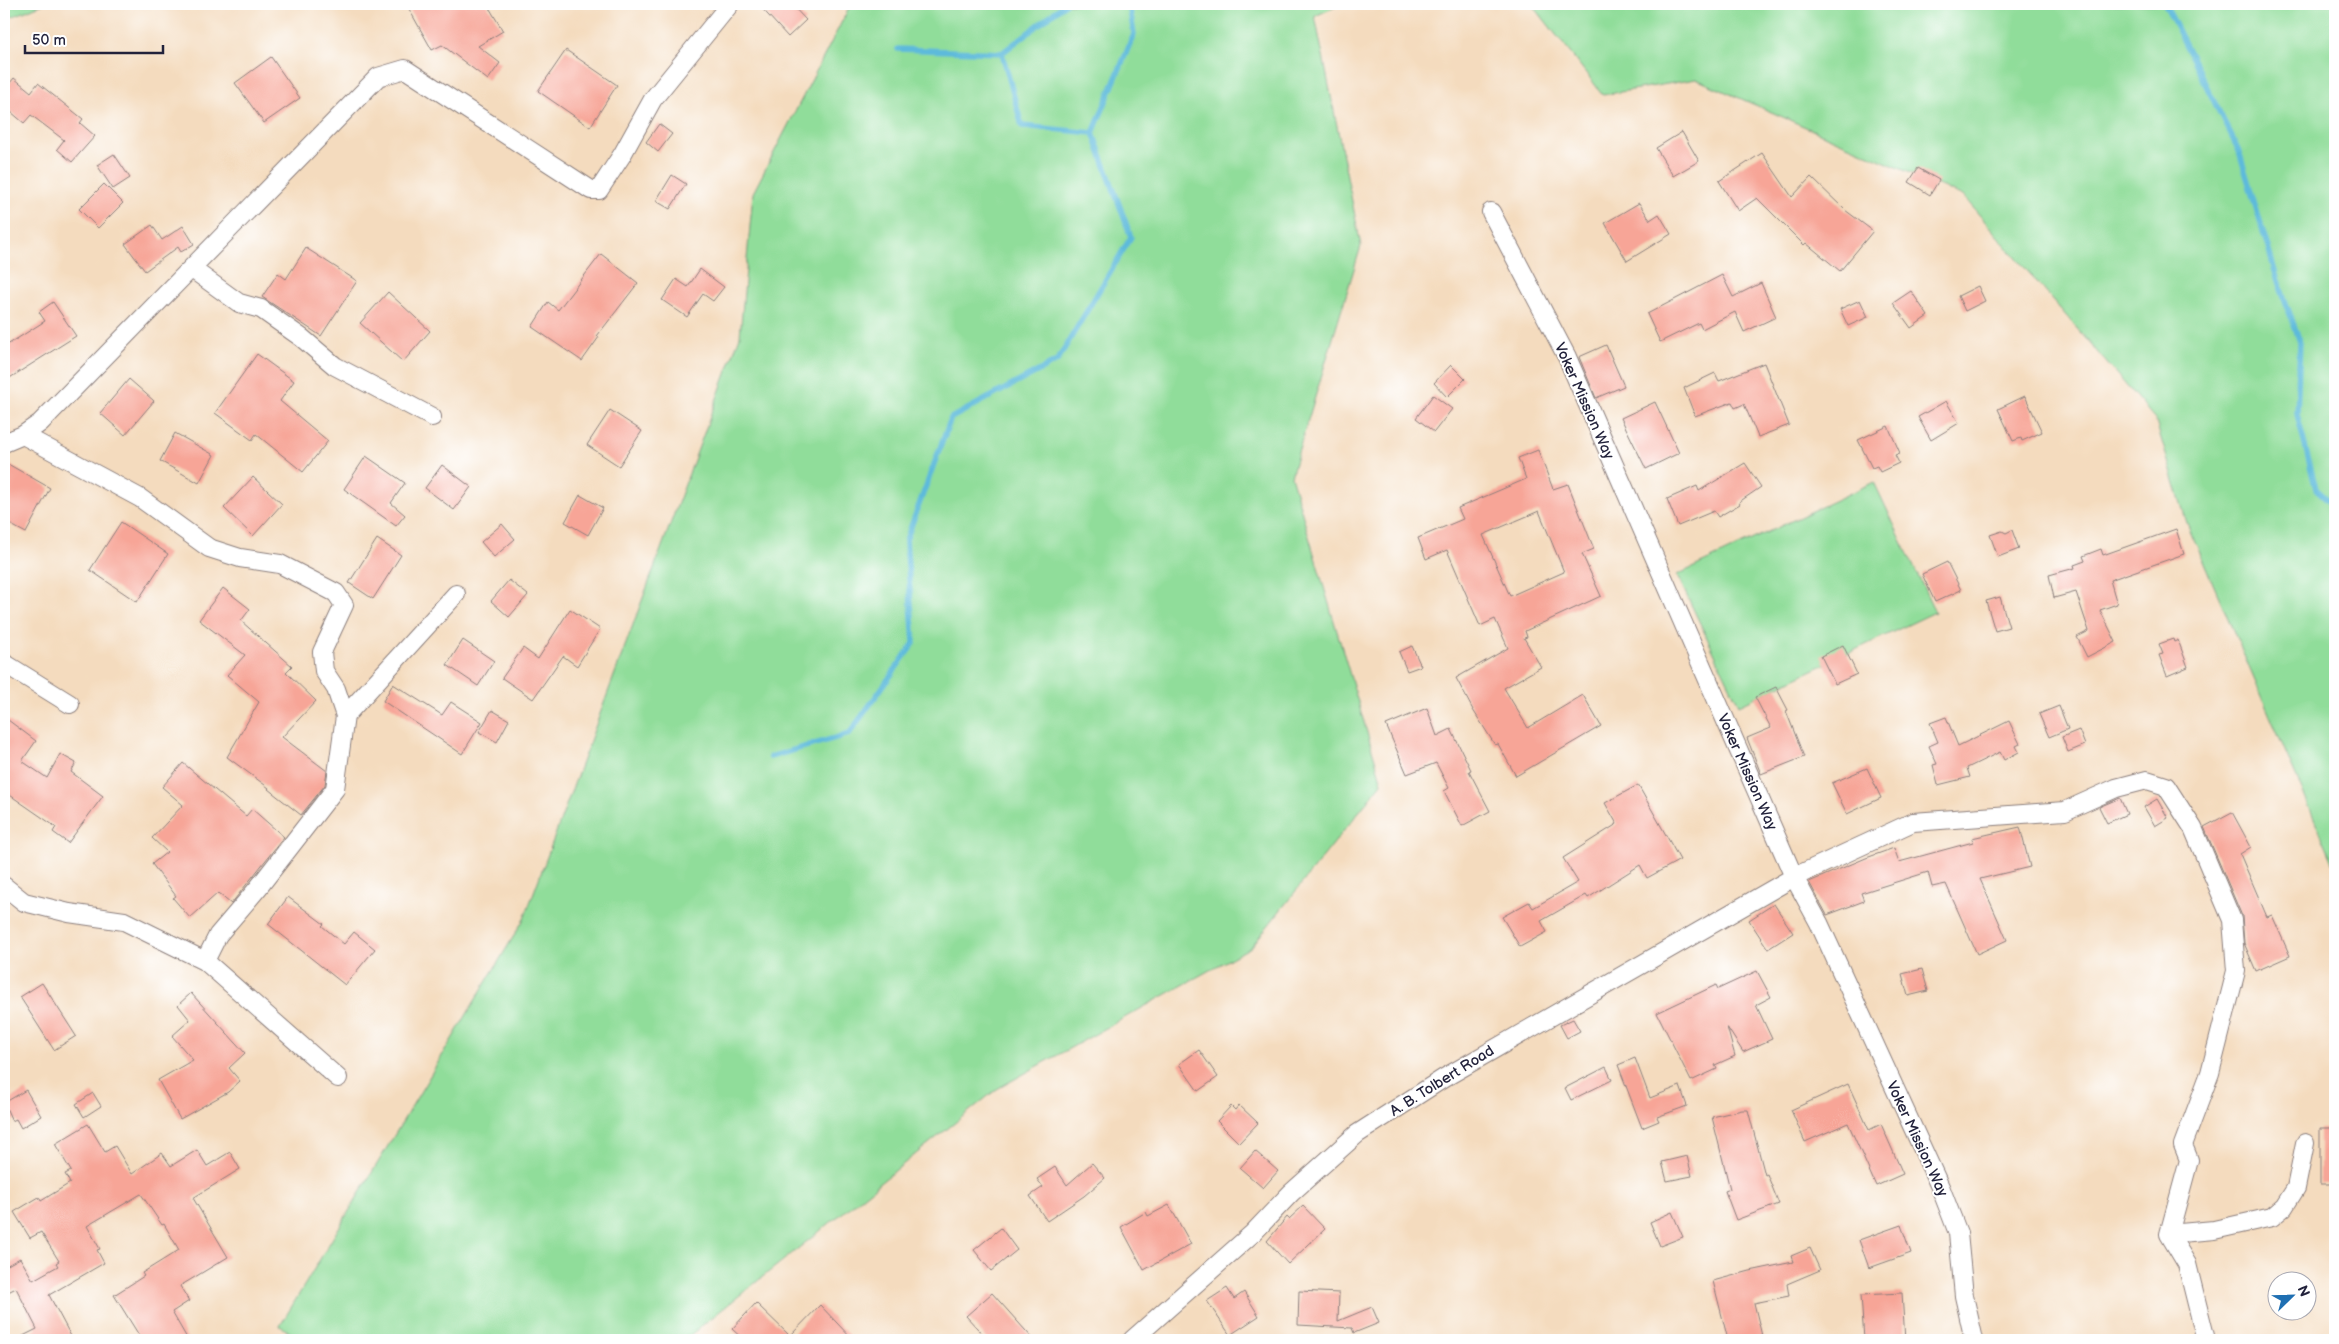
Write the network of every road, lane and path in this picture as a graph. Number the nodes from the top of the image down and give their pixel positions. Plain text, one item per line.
1 (730, 4) edge
2 (1492, 212) dead end
3 (192, 269) junction
4 (432, 417) dead end
5 (23, 435) junction
6 (4, 444) edge
7 (456, 594) dead end
8 (4, 663) edge
9 (70, 704) dead end
10 (345, 716) junction
11 (1794, 877) junction
12 (4, 886) edge
13 (205, 961) junction
14 (338, 1078) dead end
15 (2305, 1143) dead end
16 (2170, 1234) junction
17 (1132, 1340) edge
18 (1974, 1340) edge
19 (2206, 1340) edge

1 - 3 street
2 - 11 street, Voker Mission Way
3 - 4 street
3 - 5 street
5 - 6 street
5 - 10 street
7 - 10 street
8 - 9 street
10 - 13 street
11 - 16 street, A. B. Tolbert Road
11 - 17 street, A. B. Tolbert Road
11 - 18 street, Voker Mission Way
12 - 13 street
13 - 14 street
15 - 16 street
16 - 19 street

